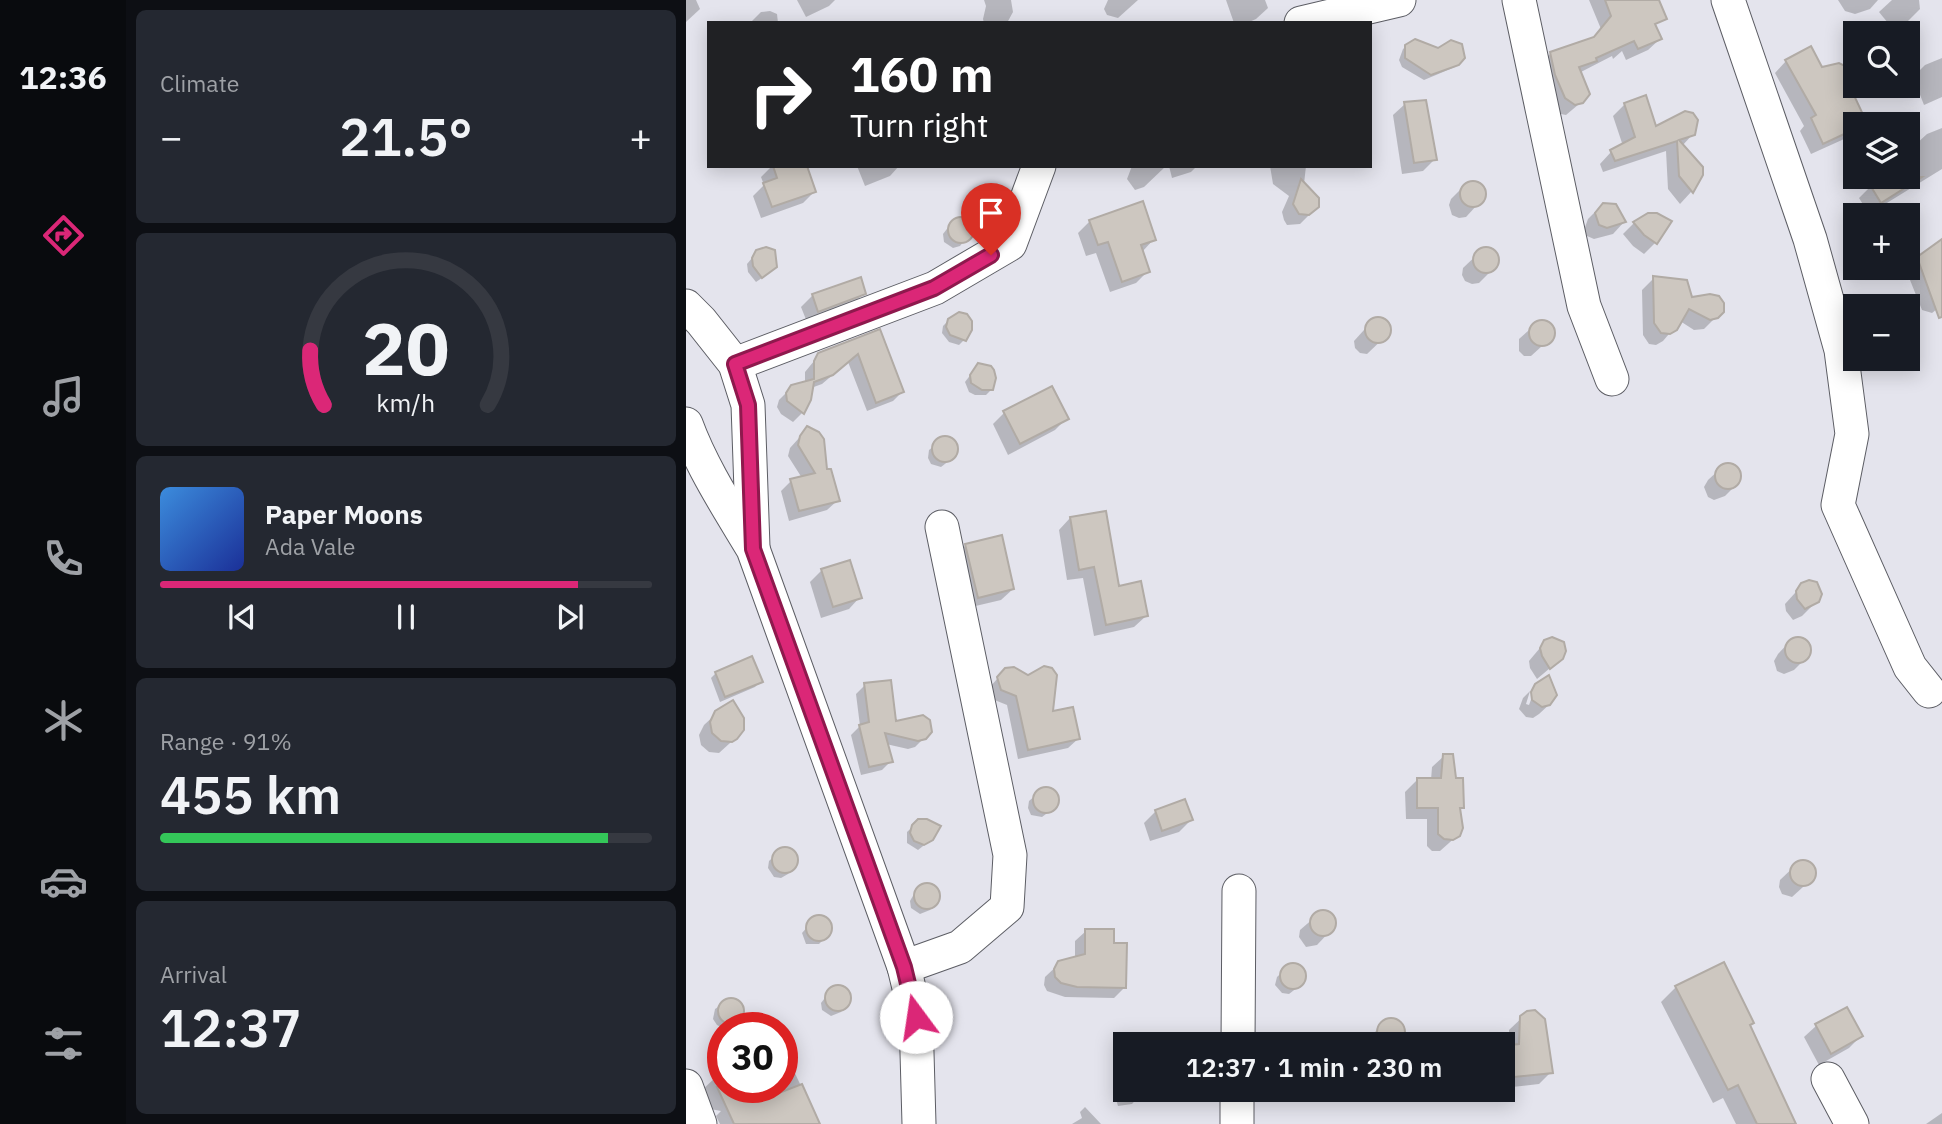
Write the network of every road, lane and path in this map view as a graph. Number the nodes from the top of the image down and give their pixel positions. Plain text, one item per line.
1 (1399, 0) edge
2 (1518, 0) edge
3 (1728, 0) edge
4 (1310, 21) edge
5 (1038, 168) edge
6 (686, 306) edge
7 (735, 364) junction
8 (1612, 379) dead end
9 (688, 437) edge
10 (942, 527) dead end
11 (753, 549) junction
12 (1929, 691) dead end
13 (1239, 891) dead end
14 (904, 967) junction
15 (1238, 1032) edge
16 (1828, 1079) dead end
17 (686, 1086) edge
18 (1237, 1102) edge
19 (700, 1124) edge
20 (919, 1124) edge
21 (1237, 1124) edge
22 (1852, 1124) edge

1 - 4 street
2 - 8 street
3 - 12 street
5 - 7 street
6 - 7 street
7 - 11 street
9 - 11 street
10 - 14 street
11 - 14 street
13 - 15 street
14 - 20 street
16 - 22 street
17 - 19 street
18 - 21 street

